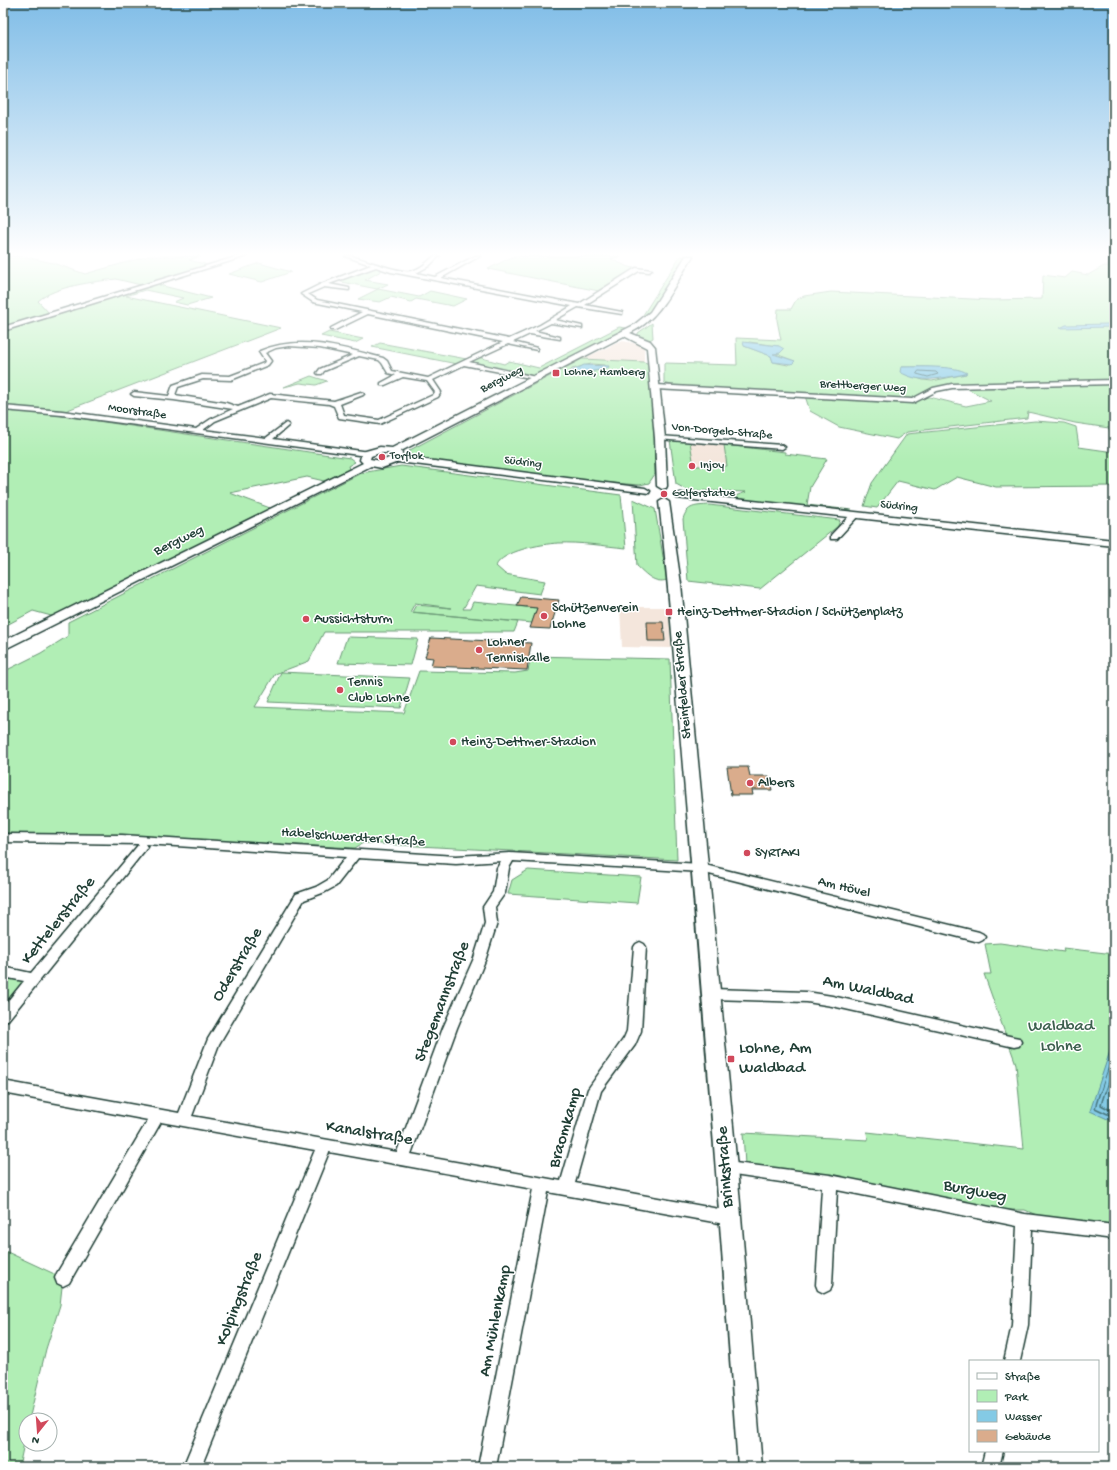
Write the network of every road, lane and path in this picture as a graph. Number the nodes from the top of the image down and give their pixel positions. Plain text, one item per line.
1 (18, 325) edge
2 (342, 325) edge
3 (426, 325) edge
4 (543, 325) edge
5 (568, 325) edge
6 (640, 325) edge
7 (580, 327) dead end
8 (3, 329) edge
9 (333, 329) dead end
10 (529, 332) junction
11 (625, 334) junction
12 (558, 338) dead end
13 (508, 342) junction
14 (536, 349) dead end
15 (357, 355) junction
16 (463, 363) junction
17 (320, 374) dead end
18 (401, 375) junction
19 (536, 378) junction
20 (429, 380) junction
21 (1114, 382) edge
22 (383, 384) dead end
23 (656, 386) junction
24 (134, 394) dead end
25 (361, 394) dead end
26 (173, 398) junction
27 (335, 403) junction
28 (3, 408) edge
29 (238, 409) junction
30 (286, 425) dead end
31 (196, 432) junction
32 (660, 438) junction
33 (268, 441) junction
34 (782, 447) dead end
35 (395, 455) junction
36 (368, 459) junction
37 (662, 486) junction
38 (680, 496) junction
39 (654, 499) junction
40 (855, 515) junction
41 (834, 537) dead end
42 (1114, 543) edge
43 (3, 646) edge
44 (3, 838) edge
45 (141, 847) dead end
46 (356, 853) junction
47 (510, 857) junction
48 (701, 868) junction
49 (979, 937) dead end
50 (640, 947) dead end
51 (3, 972) edge
52 (34, 978) junction
53 (712, 994) junction
54 (3, 1016) edge
55 (1014, 1042) dead end
56 (3, 1087) edge
57 (157, 1117) junction
58 (183, 1120) junction
59 (324, 1146) junction
60 (402, 1159) junction
61 (727, 1168) junction
62 (830, 1182) junction
63 (542, 1183) junction
64 (567, 1187) junction
65 (730, 1218) junction
66 (1025, 1221) junction
67 (1114, 1232) edge
68 (63, 1278) dead end
69 (824, 1284) dead end
70 (1012, 1360) edge
71 (994, 1452) edge
72 (192, 1467) edge
73 (487, 1467) edge
74 (750, 1467) edge
75 (990, 1467) edge

1 - 8 street
2 - 9 street
3 - 13 street
4 - 10 street
5 - 7 street
6 - 11 main road
10 - 12 street
10 - 13 street
11 - 19 main road, Bergweg
11 - 23 main road
13 - 14 street
13 - 16 street
15 - 17 street
15 - 18 street
15 - 26 street
16 - 19 street
16 - 20 street
18 - 20 street
18 - 22 street
19 - 35 main road, Bergweg
20 - 27 street
21 - 23 street, Brettberger Weg
23 - 32 main road
24 - 26 street
25 - 27 street
26 - 29 street
27 - 29 street
28 - 31 street, Moorstraße
29 - 31 street
30 - 33 street
31 - 33 street, Moorstraße
32 - 34 street, Von-Dorgelo-Straße
32 - 37 main road
33 - 36 street, Moorstraße
35 - 36 main road, Bergweg
35 - 36 main road, Bergweg
35 - 39 main road, Südring
36 - 43 main road, Bergweg
37 - 38 main road
37 - 39 main road
38 - 39 main road
38 - 40 main road, Südring
39 - 48 main road, Steinfelder Straße
40 - 41 street
40 - 42 main road, Südring
44 - 46 street, Habelschwerdter Straße
45 - 52 street, Kettelerstraße
46 - 47 street, Habelschwerdter Straße
46 - 58 street, Oderstraße
47 - 48 street, Habelschwerdter Straße
47 - 60 street, Stegemannstraße
48 - 49 street, Am Hövel
48 - 53 main road, Brinkstraße
50 - 64 street, Braomkamp
51 - 52 street
52 - 54 street, Kettelerstraße
53 - 55 street, Am Waldbad
53 - 61 main road, Brinkstraße
56 - 57 street, Kanalstraße
57 - 58 street, Kanalstraße
57 - 68 street
58 - 59 street, Kanalstraße
59 - 60 street, Kanalstraße
59 - 72 street, Kolpingstraße
60 - 63 street, Kanalstraße
61 - 62 street, Burgweg
61 - 65 main road, Brinkstraße
62 - 66 street, Burgweg
62 - 69 street
63 - 64 street, Kanalstraße
63 - 73 street, Am Mühlenkamp
64 - 65 street, Kanalstraße
65 - 74 main road, Brinkstraße
66 - 67 street, Burgweg
66 - 70 street
71 - 75 street

